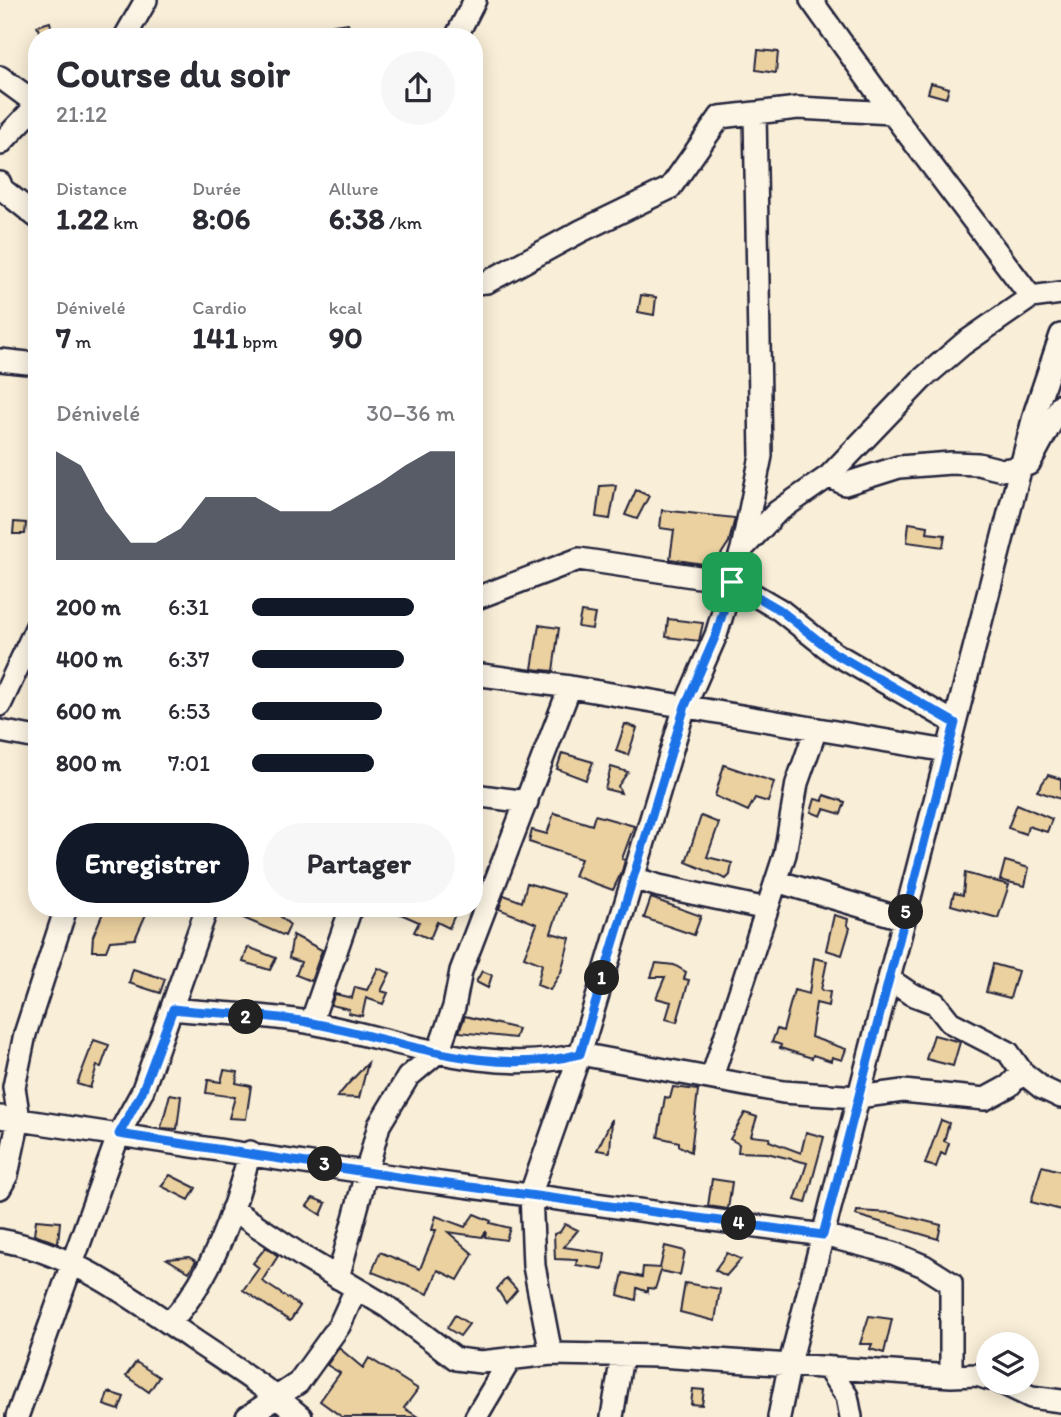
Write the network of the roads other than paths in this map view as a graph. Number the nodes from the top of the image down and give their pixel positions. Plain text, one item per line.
1 (146, 0) edge
2 (475, 0) edge
3 (811, 0) edge
4 (129, 28) edge
5 (461, 28) edge
6 (0, 77) edge
7 (28, 97) edge
8 (755, 113) junction
9 (891, 113) junction
10 (28, 114) edge
11 (0, 144) edge
12 (0, 183) edge
13 (28, 210) edge
14 (483, 282) edge
15 (1061, 293) edge
16 (1031, 297) junction
17 (1059, 351) edge
18 (0, 360) edge
19 (28, 362) edge
20 (1061, 405) edge
21 (1021, 467) junction
22 (829, 476) junction
23 (742, 549) junction
24 (732, 582) junction
25 (483, 596) edge
26 (28, 645) edge
27 (483, 675) edge
28 (570, 687) junction
29 (0, 705) edge
30 (685, 706) junction
31 (955, 723) junction
32 (816, 729) junction
33 (0, 732) edge
34 (28, 737) edge
35 (947, 751) junction
36 (483, 796) edge
37 (527, 802) junction
38 (633, 878) junction
39 (776, 881) junction
40 (767, 909) junction
41 (483, 915) edge
42 (63, 917) edge
43 (204, 917) edge
44 (348, 917) edge
45 (482, 917) edge
46 (904, 919) junction
47 (889, 979) junction
48 (173, 1009) junction
49 (311, 1023) junction
50 (438, 1052) junction
51 (580, 1054) junction
52 (1022, 1072) junction
53 (712, 1077) junction
54 (858, 1097) junction
55 (1061, 1097) edge
56 (9, 1118) edge
57 (119, 1134) junction
58 (250, 1152) junction
59 (365, 1171) junction
60 (0, 1188) edge
61 (531, 1193) junction
62 (232, 1209) junction
63 (823, 1235) junction
64 (0, 1240) edge
65 (74, 1263) junction
66 (338, 1278) junction
67 (356, 1289) junction
68 (169, 1323) junction
69 (551, 1354) junction
70 (622, 1356) junction
71 (511, 1358) junction
72 (789, 1367) junction
73 (828, 1369) junction
74 (976, 1375) edge
75 (950, 1376) junction
76 (1027, 1395) edge
77 (277, 1397) junction
78 (1061, 1401) edge
79 (16, 1417) edge
80 (247, 1417) edge
81 (300, 1417) edge
82 (476, 1417) edge
83 (612, 1417) edge
84 (779, 1417) edge
85 (852, 1417) edge

1 - 4 street
2 - 5 street
3 - 9 street
6 - 7 street
8 - 9 street
8 - 14 street
8 - 23 street
9 - 16 street
10 - 11 street
12 - 13 street
15 - 16 street
16 - 22 street
17 - 21 street
18 - 19 street
20 - 21 street
21 - 22 street
21 - 31 street
22 - 23 street
23 - 24 street
24 - 25 street
24 - 30 street
24 - 31 street
26 - 29 street
27 - 28 street
28 - 30 street
28 - 37 street
30 - 32 street
30 - 38 street
31 - 35 street
32 - 35 street
32 - 39 street
33 - 34 street
35 - 46 street
36 - 37 street
37 - 41 street
38 - 40 street
38 - 51 street
39 - 40 street
39 - 46 street
40 - 53 street
42 - 56 street
43 - 48 street
44 - 49 street
45 - 50 street
46 - 47 street
47 - 52 street
47 - 54 street
48 - 49 street
48 - 57 street
49 - 50 street
50 - 51 street
50 - 59 street
51 - 53 street
51 - 61 street
52 - 54 street
52 - 55 street
53 - 54 street
54 - 63 street
56 - 57 street
56 - 60 street
57 - 58 street
57 - 65 street
58 - 59 street
58 - 62 street
59 - 61 street
59 - 66 street
61 - 63 street
61 - 69 street
62 - 66 street
62 - 68 street
63 - 72 street
63 - 75 street
64 - 65 street
65 - 68 street
65 - 79 street
66 - 67 street
67 - 71 street
67 - 77 street
68 - 77 street
69 - 70 street
69 - 71 street
70 - 72 street
70 - 83 street
71 - 82 street
72 - 73 street
72 - 84 street
73 - 75 street
73 - 85 street
74 - 75 street
76 - 78 street
77 - 80 street
77 - 81 street

